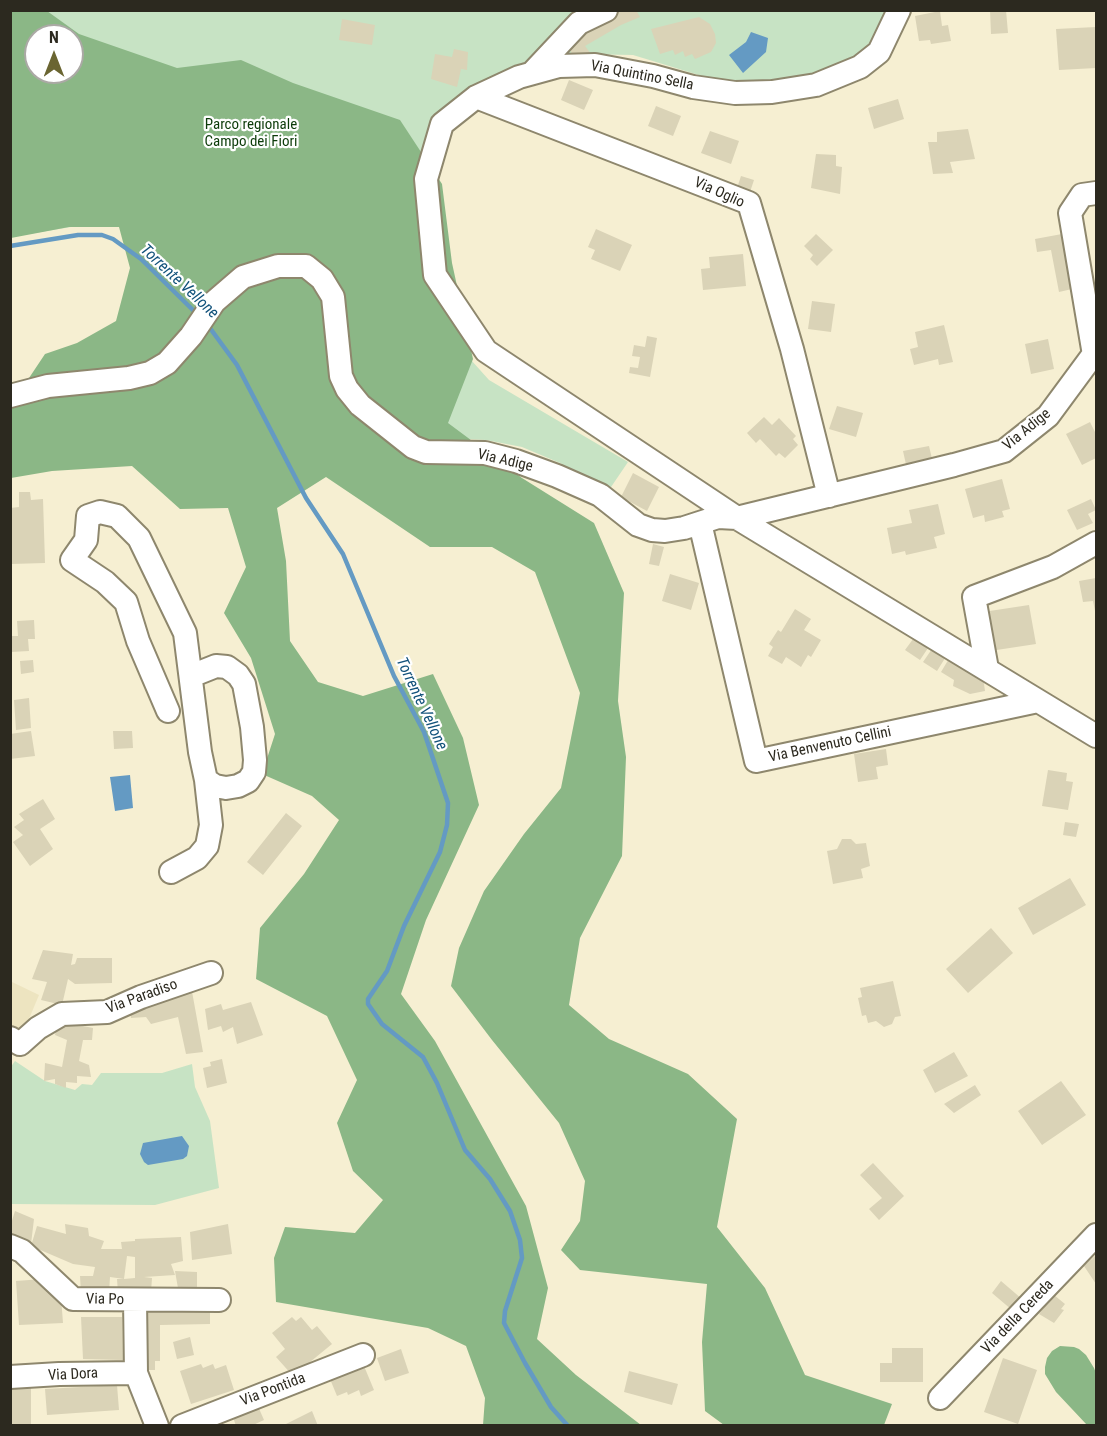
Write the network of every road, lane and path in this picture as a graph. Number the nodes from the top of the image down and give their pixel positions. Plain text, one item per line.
1 (606, 10) edge
2 (899, 10) edge
3 (532, 73) junction
4 (476, 97) junction
5 (1096, 192) edge
6 (1095, 353) edge
7 (10, 396) edge
8 (829, 496) junction
9 (737, 518) junction
10 (700, 523) junction
11 (1096, 543) edge
12 (987, 669) junction
13 (191, 676) junction
14 (1038, 701) junction
15 (168, 711) dead end
16 (1096, 735) edge
17 (207, 780) junction
18 (171, 872) dead end
19 (211, 973) dead end
20 (10, 1038) edge
21 (1096, 1235) edge
22 (10, 1246) edge
23 (135, 1300) junction
24 (219, 1300) dead end
25 (363, 1355) dead end
26 (136, 1373) junction
27 (10, 1377) edge
28 (940, 1398) dead end
29 (157, 1425) edge
30 (182, 1425) edge

1 - 3 street
2 - 3 street, Via Quintino Sella
3 - 4 street, Via Quintino Sella
4 - 8 street, Via Oglio
4 - 9 street, Via Quintino Sella
5 - 6 street, Via Adige
6 - 8 street, Via Adige
7 - 10 street, Via Adige
8 - 9 street, Via Adige
9 - 10 street, Via Adige
9 - 12 street
10 - 14 street, Via Benvenuto Cellini
11 - 12 street
12 - 14 street
13 - 15 street
13 - 17 street
13 - 17 street
14 - 16 street
17 - 18 street
19 - 20 street, Via Paradiso
21 - 28 street, Via della Cereda
22 - 23 street, Via Po
23 - 24 street, Via Po
23 - 26 street
25 - 30 street, Via Pontida
26 - 27 street, Via Dora
26 - 29 street

